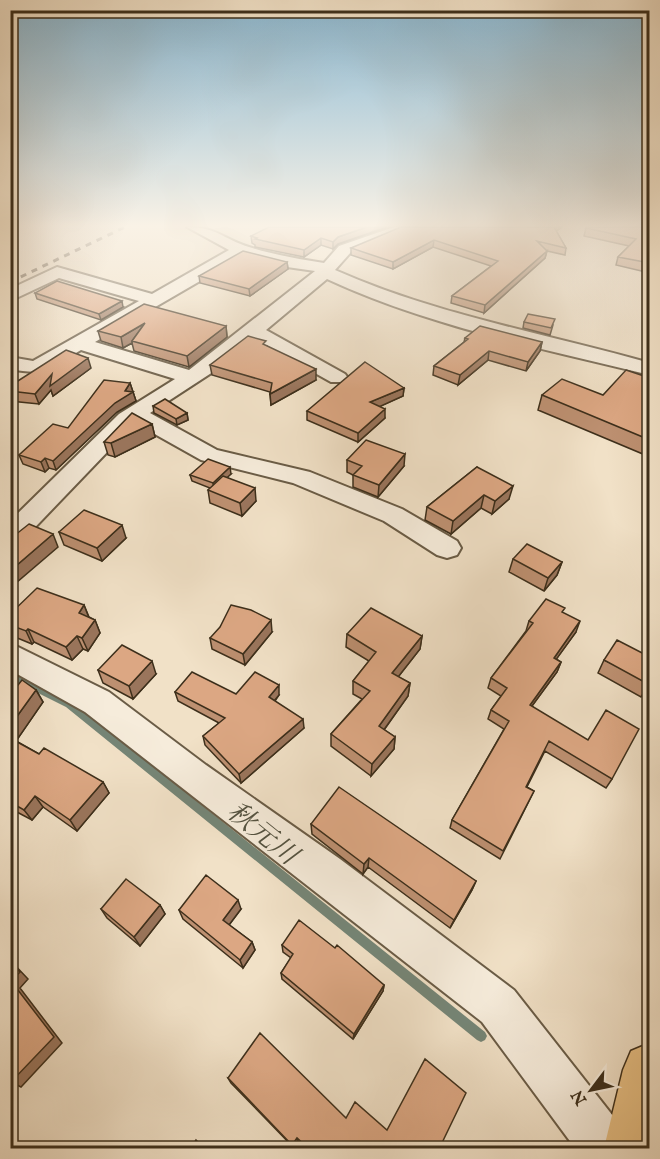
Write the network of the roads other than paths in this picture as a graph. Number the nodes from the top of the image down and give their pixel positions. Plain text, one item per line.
1 (39, 281) edge
2 (89, 281) edge
3 (188, 281) edge
4 (312, 281) edge
5 (344, 281) edge
6 (10, 296) edge
7 (155, 300) junction
8 (252, 330) junction
9 (80, 344) junction
10 (10, 363) edge
11 (650, 369) edge
12 (191, 377) junction
13 (338, 378) dead end
14 (135, 414) junction
15 (10, 537) edge
16 (447, 548) dead end
17 (10, 656) edge
18 (650, 1070) edge
19 (606, 1149) edge
20 (633, 1149) edge

1 - 6 street
2 - 7 street
3 - 7 street
4 - 8 street
5 - 11 street
7 - 9 street
8 - 12 street
8 - 13 street
9 - 10 street
9 - 12 street
12 - 14 street
14 - 15 street
14 - 16 street
17 - 19 street
18 - 20 highway

